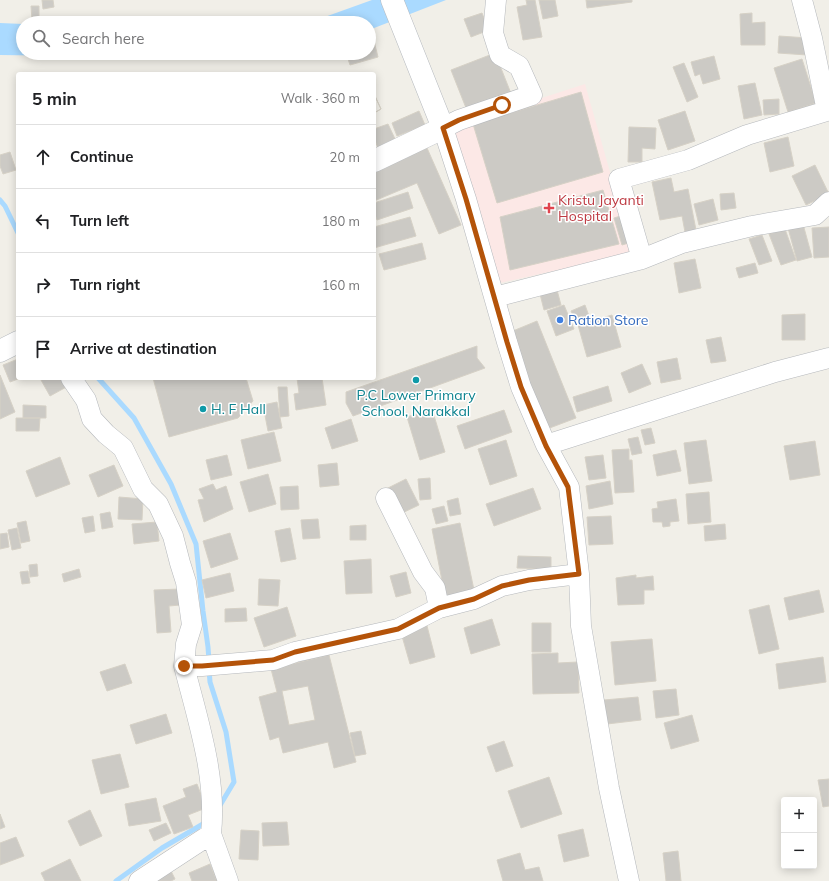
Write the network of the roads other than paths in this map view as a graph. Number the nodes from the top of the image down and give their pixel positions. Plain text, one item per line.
1 (392, 0) edge
2 (496, 0) edge
3 (802, 0) edge
4 (828, 112) edge
5 (443, 128) junction
6 (376, 160) edge
7 (829, 202) edge
8 (642, 259) junction
9 (495, 297) junction
10 (16, 343) edge
11 (0, 351) edge
12 (829, 358) edge
13 (72, 380) edge
14 (546, 446) junction
15 (386, 498) dead end
16 (579, 574) junction
17 (439, 608) junction
18 (202, 666) junction
19 (211, 834) junction
20 (139, 881) edge
21 (228, 881) edge
22 (629, 881) edge

1 - 5 main road
2 - 5 street
3 - 4 street
4 - 8 street
5 - 6 main road
5 - 9 street
7 - 8 street
8 - 9 street
9 - 14 street
10 - 11 main road
12 - 14 street
13 - 18 street
14 - 16 street
15 - 17 street
16 - 17 street
16 - 22 street
17 - 18 street
18 - 19 street
19 - 20 street
19 - 21 street

